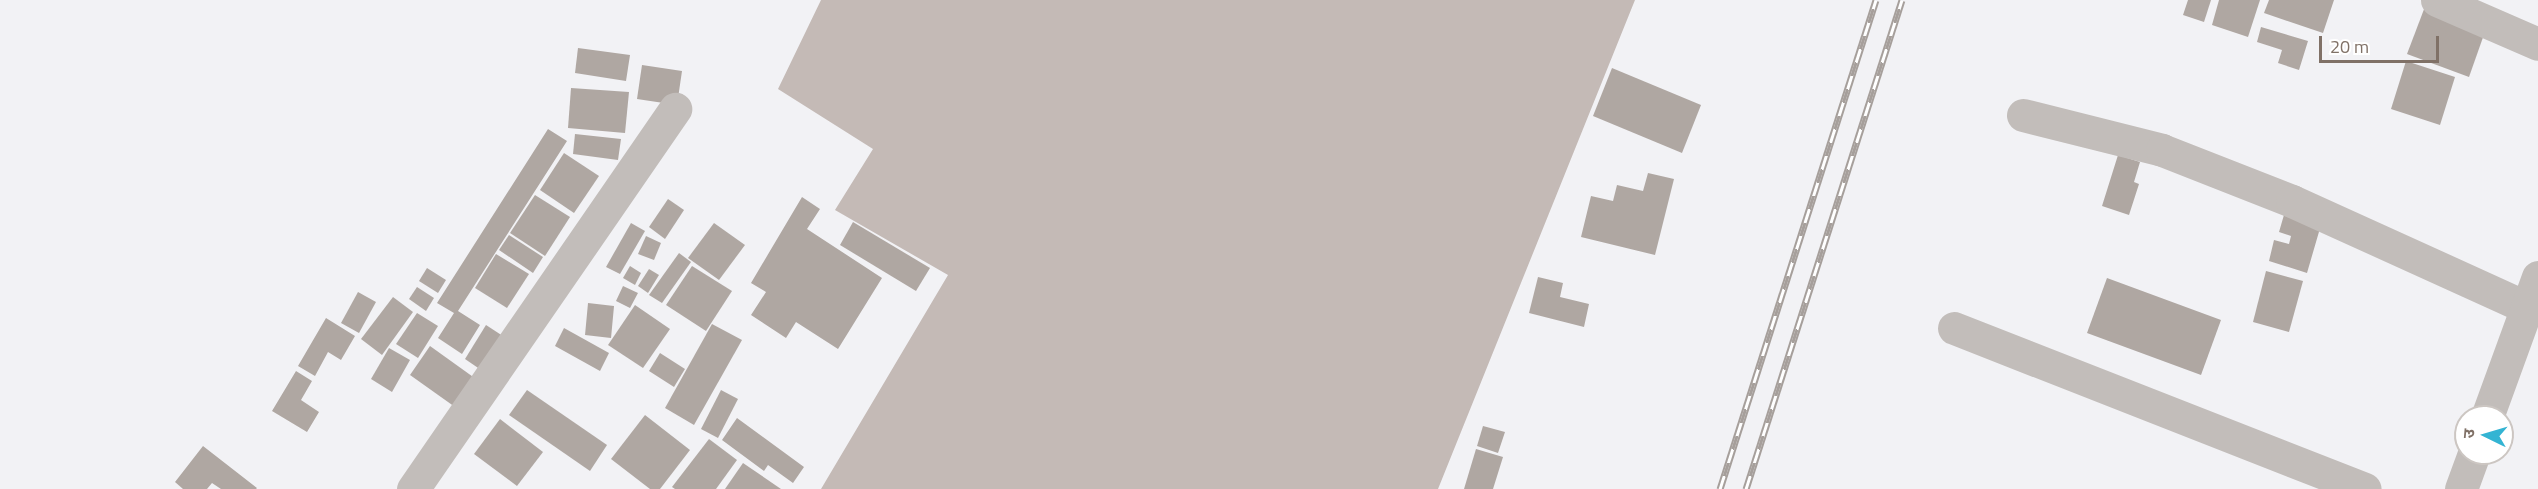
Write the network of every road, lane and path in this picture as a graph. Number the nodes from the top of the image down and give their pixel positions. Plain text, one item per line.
1 (2438, 0) edge
2 (2538, 44) edge
3 (675, 109) dead end
4 (2023, 115) dead end
5 (2538, 277) edge
6 (2526, 308) junction
7 (1954, 328) dead end
8 (2491, 405) edge
9 (2470, 465) edge
10 (413, 489) edge
11 (2365, 489) edge
12 (2461, 489) edge

1 - 2 street
3 - 10 street
4 - 6 street
5 - 6 street
6 - 8 street
7 - 11 street
9 - 12 street

